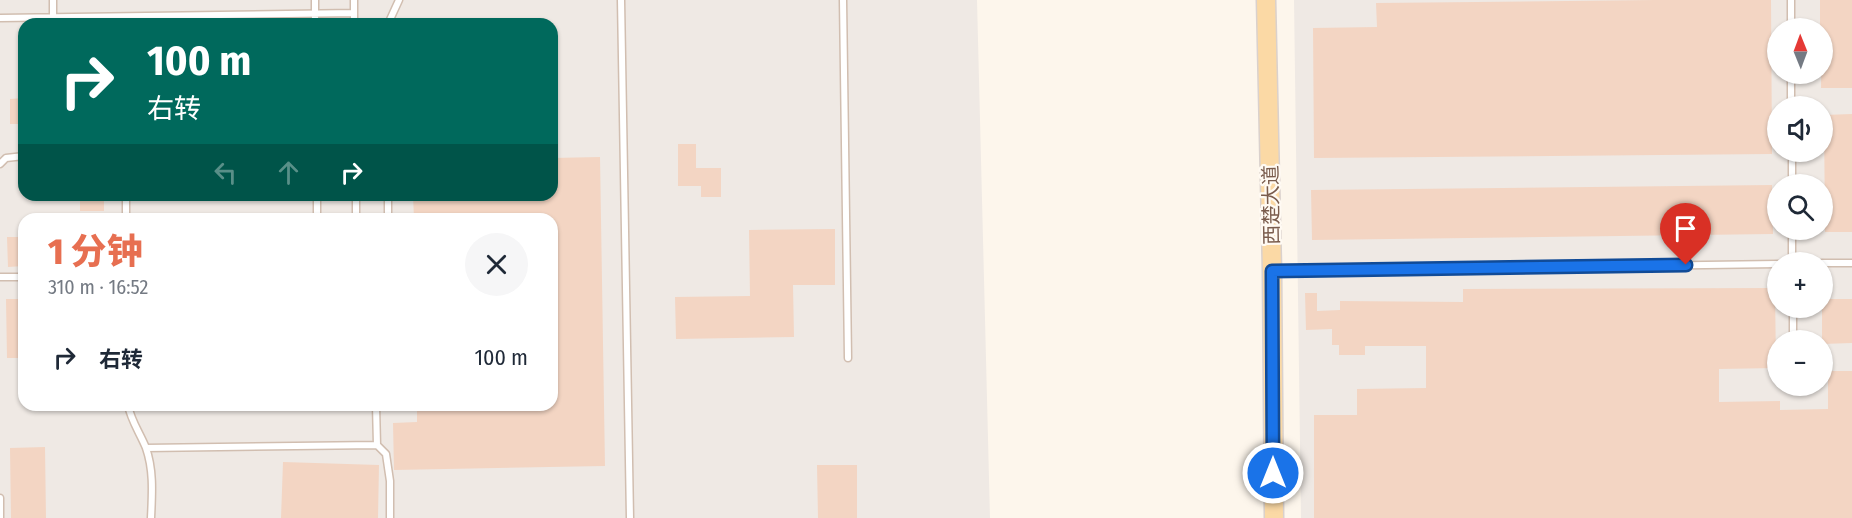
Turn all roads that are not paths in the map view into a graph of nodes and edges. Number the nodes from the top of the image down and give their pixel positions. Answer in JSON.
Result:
{"nodes":[{"id":1,"x":53,"y":0,"type":"edge"},
{"id":2,"x":315,"y":0,"type":"edge"},
{"id":3,"x":354,"y":0,"type":"edge"},
{"id":4,"x":399,"y":0,"type":"edge"},
{"id":5,"x":621,"y":0,"type":"edge"},
{"id":6,"x":843,"y":0,"type":"edge"},
{"id":7,"x":1266,"y":0,"type":"edge"},
{"id":8,"x":1791,"y":0,"type":"edge"},
{"id":9,"x":315,"y":14,"type":"junction"},
{"id":10,"x":354,"y":14,"type":"junction"},
{"id":11,"x":53,"y":17,"type":"junction"},
{"id":12,"x":0,"y":18,"type":"edge"},
{"id":13,"x":78,"y":18,"type":"edge"},
{"id":14,"x":190,"y":18,"type":"edge"},
{"id":15,"x":315,"y":18,"type":"edge"},
{"id":16,"x":354,"y":18,"type":"edge"},
{"id":17,"x":391,"y":18,"type":"edge"},
{"id":18,"x":1791,"y":18,"type":"edge"},
{"id":19,"x":18,"y":157,"type":"edge"},
{"id":20,"x":0,"y":164,"type":"edge"},
{"id":21,"x":1852,"y":262,"type":"edge"},
{"id":22,"x":1833,"y":263,"type":"edge"},
{"id":23,"x":1767,"y":264,"type":"edge"},
{"id":24,"x":1272,"y":271,"type":"junction"},
{"id":25,"x":0,"y":277,"type":"edge"},
{"id":26,"x":18,"y":277,"type":"edge"},
{"id":27,"x":848,"y":358,"type":"dead end"},
{"id":28,"x":129,"y":411,"type":"edge"},
{"id":29,"x":376,"y":411,"type":"edge"},
{"id":30,"x":377,"y":445,"type":"junction"},
{"id":31,"x":146,"y":448,"type":"junction"},
{"id":32,"x":0,"y":498,"type":"edge"},
{"id":33,"x":0,"y":518,"type":"edge"},
{"id":34,"x":151,"y":518,"type":"edge"},
{"id":35,"x":390,"y":518,"type":"edge"},
{"id":36,"x":630,"y":518,"type":"edge"},
{"id":37,"x":1274,"y":518,"type":"edge"}],
"edges":[{"from":1,"to":11,"type":"lane"},
{"from":2,"to":9,"type":"lane"},
{"from":3,"to":10,"type":"lane"},
{"from":4,"to":17,"type":"lane"},
{"from":5,"to":36,"type":"lane"},
{"from":6,"to":27,"type":"lane"},
{"from":7,"to":24,"type":"main road","name":"西楚大道"},
{"from":8,"to":18,"type":"lane"},
{"from":9,"to":10,"type":"lane"},
{"from":9,"to":14,"type":"lane"},
{"from":9,"to":15,"type":"lane"},
{"from":10,"to":16,"type":"lane"},
{"from":11,"to":12,"type":"lane"},
{"from":11,"to":13,"type":"lane"},
{"from":19,"to":20,"type":"lane"},
{"from":21,"to":22,"type":"lane"},
{"from":23,"to":24,"type":"lane"},
{"from":24,"to":37,"type":"main road","name":"西楚大道"},
{"from":25,"to":26,"type":"lane"},
{"from":28,"to":31,"type":"lane"},
{"from":29,"to":30,"type":"lane"},
{"from":30,"to":31,"type":"lane"},
{"from":30,"to":35,"type":"lane"},
{"from":31,"to":34,"type":"lane"},
{"from":32,"to":33,"type":"lane"}]}
